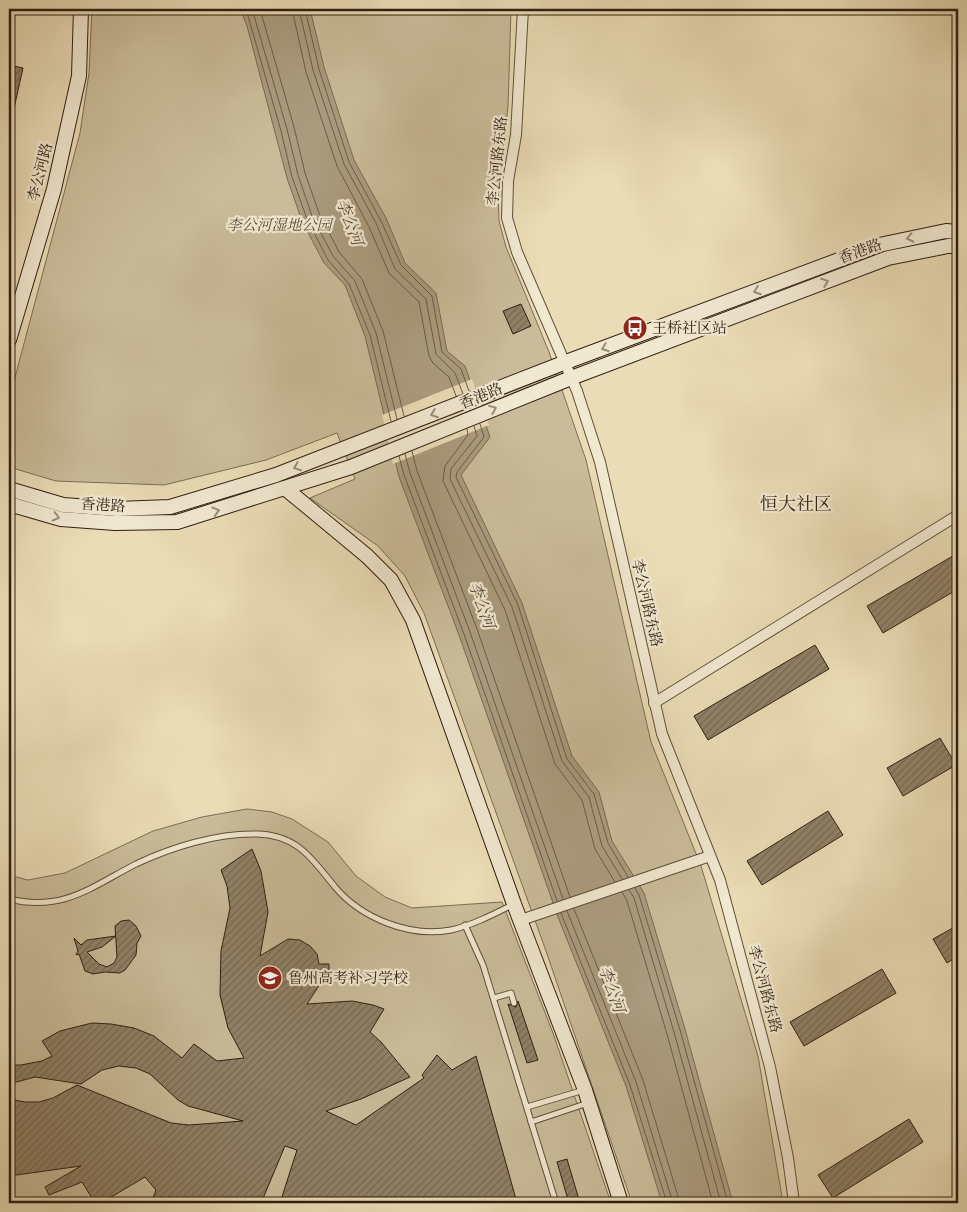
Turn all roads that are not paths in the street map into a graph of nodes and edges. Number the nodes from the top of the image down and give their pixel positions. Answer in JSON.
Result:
{"nodes":[{"id":1,"x":81,"y":9,"type":"edge"},
{"id":2,"x":523,"y":9,"type":"edge"},
{"id":3,"x":958,"y":232,"type":"edge"},
{"id":4,"x":958,"y":246,"type":"edge"},
{"id":5,"x":9,"y":340,"type":"edge"},
{"id":6,"x":566,"y":362,"type":"junction"},
{"id":7,"x":571,"y":378,"type":"junction"},
{"id":8,"x":9,"y":488,"type":"edge"},
{"id":9,"x":286,"y":490,"type":"junction"},
{"id":10,"x":9,"y":504,"type":"edge"},
{"id":11,"x":958,"y":515,"type":"edge"},
{"id":12,"x":654,"y":703,"type":"junction"},
{"id":13,"x":710,"y":856,"type":"junction"},
{"id":14,"x":9,"y":899,"type":"edge"},
{"id":15,"x":514,"y":904,"type":"junction"},
{"id":16,"x":521,"y":920,"type":"junction"},
{"id":17,"x":465,"y":926,"type":"junction"},
{"id":18,"x":494,"y":998,"type":"junction"},
{"id":19,"x":514,"y":1003,"type":"dead end"},
{"id":20,"x":587,"y":1096,"type":"junction"},
{"id":21,"x":527,"y":1107,"type":"junction"},
{"id":22,"x":531,"y":1122,"type":"junction"},
{"id":23,"x":556,"y":1203,"type":"edge"},
{"id":24,"x":622,"y":1203,"type":"edge"},
{"id":25,"x":794,"y":1203,"type":"edge"}],
"edges":[{"from":1,"to":5,"type":"main road","name":"李公河路"},
{"from":2,"to":6,"type":"street","name":"李公河路东路"},
{"from":3,"to":6,"type":"main road","name":"香港路","one_way":true},
{"from":7,"to":4,"type":"main road","name":"香港路","one_way":true},
{"from":6,"to":7,"type":"street","name":"李公河路东路"},
{"from":6,"to":8,"type":"main road","name":"香港路","one_way":true},
{"from":9,"to":7,"type":"main road","name":"香港路","one_way":true},
{"from":7,"to":12,"type":"street","name":"李公河路东路"},
{"from":10,"to":9,"type":"main road","name":"香港路","one_way":true},
{"from":9,"to":15,"type":"main road"},
{"from":11,"to":12,"type":"street"},
{"from":12,"to":13,"type":"street","name":"李公河路东路"},
{"from":13,"to":16,"type":"street"},
{"from":13,"to":25,"type":"street","name":"李公河路东路"},
{"from":14,"to":17,"type":"lane"},
{"from":15,"to":16,"type":"main road"},
{"from":15,"to":17,"type":"lane"},
{"from":16,"to":20,"type":"main road"},
{"from":17,"to":18,"type":"lane"},
{"from":18,"to":19,"type":"lane"},
{"from":18,"to":21,"type":"lane"},
{"from":20,"to":21,"type":"lane"},
{"from":20,"to":22,"type":"lane"},
{"from":20,"to":24,"type":"main road"},
{"from":21,"to":22,"type":"lane"},
{"from":22,"to":23,"type":"lane"}]}
